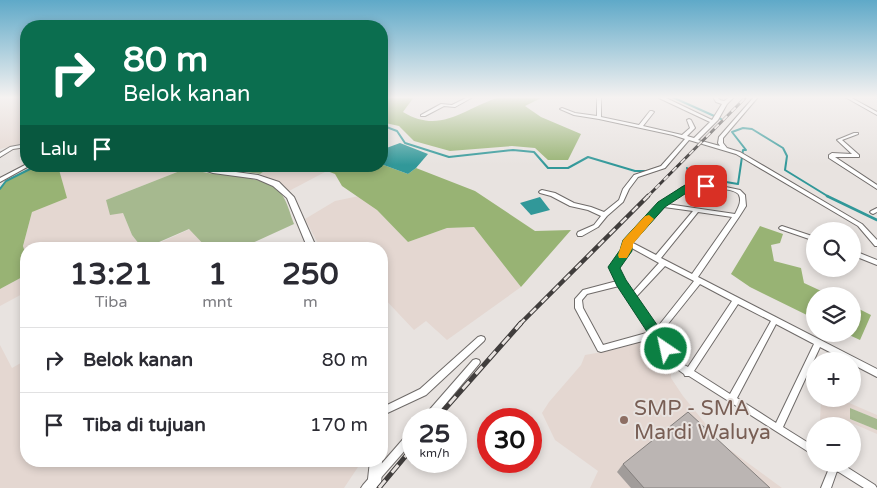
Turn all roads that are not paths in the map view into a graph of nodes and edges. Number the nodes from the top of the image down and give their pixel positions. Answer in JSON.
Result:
{"nodes":[{"id":1,"x":610,"y":120,"type":"edge"},
{"id":2,"x":645,"y":120,"type":"edge"},
{"id":3,"x":689,"y":120,"type":"dead end"},
{"id":4,"x":714,"y":120,"type":"edge"},
{"id":5,"x":737,"y":120,"type":"edge"},
{"id":6,"x":641,"y":125,"type":"junction"},
{"id":7,"x":856,"y":134,"type":"dead end"},
{"id":8,"x":686,"y":137,"type":"junction"},
{"id":9,"x":696,"y":140,"type":"junction"},
{"id":10,"x":20,"y":147,"type":"edge"},
{"id":11,"x":725,"y":148,"type":"junction"},
{"id":12,"x":0,"y":155,"type":"edge"},
{"id":13,"x":832,"y":155,"type":"joint"},
{"id":14,"x":20,"y":170,"type":"edge"},
{"id":15,"x":652,"y":171,"type":"joint"},
{"id":16,"x":220,"y":172,"type":"edge"},
{"id":17,"x":0,"y":180,"type":"edge"},
{"id":18,"x":877,"y":187,"type":"edge"},
{"id":19,"x":542,"y":192,"type":"dead end"},
{"id":20,"x":675,"y":195,"type":"junction"},
{"id":21,"x":662,"y":205,"type":"junction"},
{"id":22,"x":678,"y":207,"type":"junction"},
{"id":23,"x":697,"y":210,"type":"junction"},
{"id":24,"x":605,"y":214,"type":"junction"},
{"id":25,"x":737,"y":216,"type":"junction"},
{"id":26,"x":782,"y":228,"type":"dead end"},
{"id":27,"x":580,"y":234,"type":"dead end"},
{"id":28,"x":806,"y":236,"type":"edge"},
{"id":29,"x":310,"y":242,"type":"edge"},
{"id":30,"x":627,"y":243,"type":"junction"},
{"id":31,"x":877,"y":244,"type":"edge"},
{"id":32,"x":861,"y":256,"type":"edge"},
{"id":33,"x":657,"y":258,"type":"junction"},
{"id":34,"x":664,"y":262,"type":"junction"},
{"id":35,"x":877,"y":263,"type":"edge"},
{"id":36,"x":697,"y":279,"type":"junction"},
{"id":37,"x":621,"y":283,"type":"junction"},
{"id":38,"x":632,"y":297,"type":"junction"},
{"id":39,"x":737,"y":300,"type":"junction"},
{"id":40,"x":775,"y":320,"type":"junction"},
{"id":41,"x":656,"y":334,"type":"junction"},
{"id":42,"x":806,"y":336,"type":"edge"},
{"id":43,"x":481,"y":339,"type":"dead end"},
{"id":44,"x":819,"y":342,"type":"joint"},
{"id":45,"x":476,"y":362,"type":"dead end"},
{"id":46,"x":688,"y":373,"type":"junction"},
{"id":47,"x":877,"y":373,"type":"edge"},
{"id":48,"x":732,"y":399,"type":"junction"},
{"id":49,"x":436,"y":408,"type":"edge"},
{"id":50,"x":388,"y":409,"type":"edge"},
{"id":51,"x":778,"y":428,"type":"junction"},
{"id":52,"x":806,"y":446,"type":"edge"},
{"id":53,"x":402,"y":448,"type":"edge"},
{"id":54,"x":388,"y":465,"type":"edge"},
{"id":55,"x":375,"y":467,"type":"edge"},
{"id":56,"x":387,"y":467,"type":"edge"},
{"id":57,"x":831,"y":472,"type":"edge"},
{"id":58,"x":847,"y":472,"type":"edge"},
{"id":59,"x":372,"y":485,"type":"edge"},
{"id":60,"x":826,"y":488,"type":"edge"},
{"id":61,"x":872,"y":488,"type":"edge"}],
"edges":[{"from":1,"to":6,"type":"street"},
{"from":2,"to":6,"type":"street"},
{"from":3,"to":8,"type":"street"},
{"from":4,"to":9,"type":"street"},
{"from":5,"to":11,"type":"street"},
{"from":6,"to":8,"type":"street"},
{"from":7,"to":13,"type":"street"},
{"from":8,"to":9,"type":"street"},
{"from":8,"to":15,"type":"street"},
{"from":9,"to":11,"type":"street"},
{"from":10,"to":12,"type":"street"},
{"from":11,"to":31,"type":"street"},
{"from":13,"to":18,"type":"street"},
{"from":14,"to":17,"type":"street"},
{"from":15,"to":24,"type":"street"},
{"from":16,"to":29,"type":"main road"},
{"from":19,"to":24,"type":"street"},
{"from":20,"to":21,"type":"street"},
{"from":20,"to":22,"type":"street"},
{"from":20,"to":25,"type":"street"},
{"from":21,"to":22,"type":"street"},
{"from":21,"to":30,"type":"street"},
{"from":22,"to":23,"type":"street"},
{"from":23,"to":25,"type":"street"},
{"from":23,"to":33,"type":"street"},
{"from":24,"to":27,"type":"street"},
{"from":25,"to":36,"type":"street"},
{"from":26,"to":28,"type":"street"},
{"from":30,"to":33,"type":"street"},
{"from":30,"to":37,"type":"street"},
{"from":32,"to":35,"type":"street"},
{"from":33,"to":34,"type":"street"},
{"from":34,"to":36,"type":"street"},
{"from":34,"to":38,"type":"street"},
{"from":36,"to":39,"type":"street"},
{"from":36,"to":41,"type":"street"},
{"from":37,"to":38,"type":"street"},
{"from":37,"to":41,"type":"street"},
{"from":38,"to":41,"type":"street"},
{"from":39,"to":40,"type":"street"},
{"from":39,"to":46,"type":"street"},
{"from":40,"to":42,"type":"street"},
{"from":40,"to":48,"type":"street"},
{"from":41,"to":46,"type":"street"},
{"from":43,"to":50,"type":"street"},
{"from":44,"to":47,"type":"street"},
{"from":44,"to":51,"type":"street"},
{"from":45,"to":49,"type":"street"},
{"from":46,"to":48,"type":"street"},
{"from":48,"to":51,"type":"street"},
{"from":51,"to":52,"type":"street"},
{"from":53,"to":54,"type":"street"},
{"from":55,"to":59,"type":"main road"},
{"from":56,"to":59,"type":"street"},
{"from":57,"to":60,"type":"street"},
{"from":58,"to":61,"type":"street"}]}
